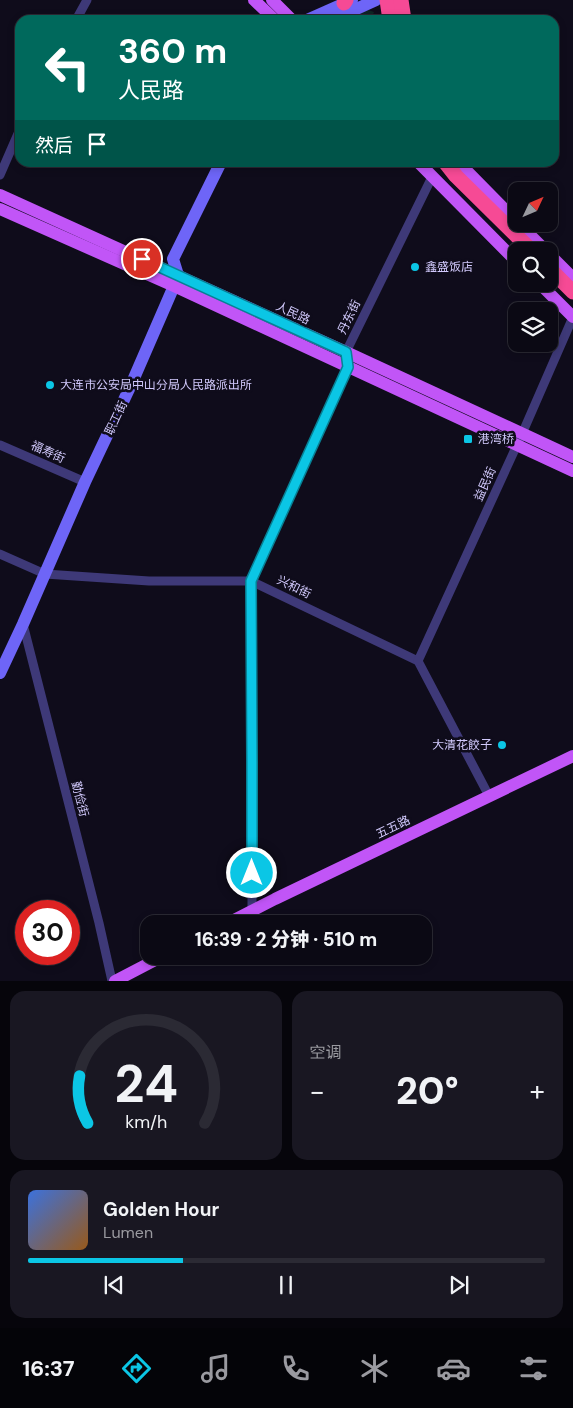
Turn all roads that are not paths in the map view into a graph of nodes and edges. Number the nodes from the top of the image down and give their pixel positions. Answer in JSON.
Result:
{"nodes":[{"id":1,"x":87,"y":0,"type":"edge"},
{"id":2,"x":254,"y":0,"type":"edge"},
{"id":3,"x":272,"y":0,"type":"edge"},
{"id":4,"x":376,"y":0,"type":"edge"},
{"id":5,"x":387,"y":0,"type":"edge"},
{"id":6,"x":394,"y":0,"type":"edge"},
{"id":7,"x":400,"y":0,"type":"edge"},
{"id":8,"x":347,"y":1,"type":"edge"},
{"id":9,"x":79,"y":15,"type":"edge"},
{"id":10,"x":269,"y":15,"type":"edge"},
{"id":11,"x":287,"y":15,"type":"edge"},
{"id":12,"x":318,"y":15,"type":"edge"},
{"id":13,"x":343,"y":15,"type":"edge"},
{"id":14,"x":385,"y":15,"type":"edge"},
{"id":15,"x":389,"y":15,"type":"edge"},
{"id":16,"x":403,"y":15,"type":"edge"},
{"id":17,"x":15,"y":140,"type":"edge"},
{"id":18,"x":219,"y":167,"type":"edge"},
{"id":19,"x":450,"y":167,"type":"edge"},
{"id":20,"x":463,"y":167,"type":"edge"},
{"id":21,"x":433,"y":170,"type":"edge"},
{"id":22,"x":0,"y":175,"type":"edge"},
{"id":23,"x":0,"y":195,"type":"edge"},
{"id":24,"x":0,"y":209,"type":"edge"},
{"id":25,"x":508,"y":213,"type":"edge"},
{"id":26,"x":527,"y":232,"type":"edge"},
{"id":27,"x":511,"y":242,"type":"edge"},
{"id":28,"x":523,"y":242,"type":"edge"},
{"id":29,"x":538,"y":242,"type":"edge"},
{"id":30,"x":508,"y":252,"type":"edge"},
{"id":31,"x":176,"y":280,"type":"junction"},
{"id":32,"x":558,"y":282,"type":"edge"},
{"id":33,"x":558,"y":284,"type":"edge"},
{"id":34,"x":558,"y":287,"type":"edge"},
{"id":35,"x":573,"y":292,"type":"edge"},
{"id":36,"x":573,"y":304,"type":"edge"},
{"id":37,"x":573,"y":317,"type":"edge"},
{"id":38,"x":346,"y":352,"type":"junction"},
{"id":39,"x":348,"y":367,"type":"junction"},
{"id":40,"x":519,"y":439,"type":"junction"},
{"id":41,"x":0,"y":445,"type":"edge"},
{"id":42,"x":573,"y":457,"type":"edge"},
{"id":43,"x":573,"y":471,"type":"edge"},
{"id":44,"x":85,"y":482,"type":"junction"},
{"id":45,"x":0,"y":554,"type":"edge"},
{"id":46,"x":45,"y":574,"type":"junction"},
{"id":47,"x":251,"y":581,"type":"junction"},
{"id":48,"x":23,"y":624,"type":"junction"},
{"id":49,"x":418,"y":661,"type":"junction"},
{"id":50,"x":0,"y":673,"type":"edge"},
{"id":51,"x":573,"y":756,"type":"edge"},
{"id":52,"x":489,"y":796,"type":"junction"},
{"id":53,"x":252,"y":910,"type":"junction"},
{"id":54,"x":243,"y":915,"type":"edge"},
{"id":55,"x":145,"y":965,"type":"edge"},
{"id":56,"x":114,"y":980,"type":"edge"}],
"edges":[{"from":1,"to":9,"type":"street"},
{"from":2,"to":10,"type":"main road"},
{"from":3,"to":11,"type":"main road"},
{"from":4,"to":13,"type":"street"},
{"from":5,"to":15,"type":"highway"},
{"from":6,"to":14,"type":"main road"},
{"from":7,"to":16,"type":"highway"},
{"from":8,"to":12,"type":"street"},
{"from":17,"to":22,"type":"street"},
{"from":18,"to":31,"type":"street","name":"职工街"},
{"from":19,"to":28,"type":"highway"},
{"from":20,"to":25,"type":"main road"},
{"from":21,"to":27,"type":"highway"},
{"from":21,"to":30,"type":"main road"},
{"from":21,"to":38,"type":"street","name":"丹东街"},
{"from":23,"to":31,"type":"main road","name":"人民路"},
{"from":24,"to":31,"type":"main road","name":"人民路"},
{"from":26,"to":29,"type":"main road"},
{"from":31,"to":38,"type":"main road","name":"人民路"},
{"from":31,"to":39,"type":"main road","name":"人民路"},
{"from":31,"to":44,"type":"street","name":"职工街"},
{"from":32,"to":35,"type":"highway"},
{"from":33,"to":36,"type":"highway"},
{"from":34,"to":37,"type":"main road"},
{"from":37,"to":40,"type":"street","name":"益民街"},
{"from":38,"to":39,"type":"street","name":"丹东街"},
{"from":38,"to":40,"type":"main road","name":"人民路"},
{"from":39,"to":40,"type":"main road","name":"人民路"},
{"from":39,"to":47,"type":"street"},
{"from":40,"to":42,"type":"main road","name":"人民路"},
{"from":40,"to":43,"type":"main road","name":"人民路"},
{"from":40,"to":49,"type":"street","name":"益民街"},
{"from":41,"to":44,"type":"street","name":"福寿街"},
{"from":44,"to":46,"type":"street","name":"职工街"},
{"from":45,"to":46,"type":"street","name":"兴和街"},
{"from":46,"to":47,"type":"street","name":"兴和街"},
{"from":46,"to":48,"type":"street","name":"职工街"},
{"from":47,"to":49,"type":"street","name":"兴和街"},
{"from":47,"to":53,"type":"street"},
{"from":48,"to":50,"type":"street","name":"职工街"},
{"from":48,"to":56,"type":"street","name":"勤俭街"},
{"from":49,"to":52,"type":"street"},
{"from":51,"to":52,"type":"main road","name":"五五路"},
{"from":52,"to":53,"type":"main road","name":"五五路"},
{"from":53,"to":54,"type":"main road","name":"五五路"},
{"from":55,"to":56,"type":"main road"}]}
